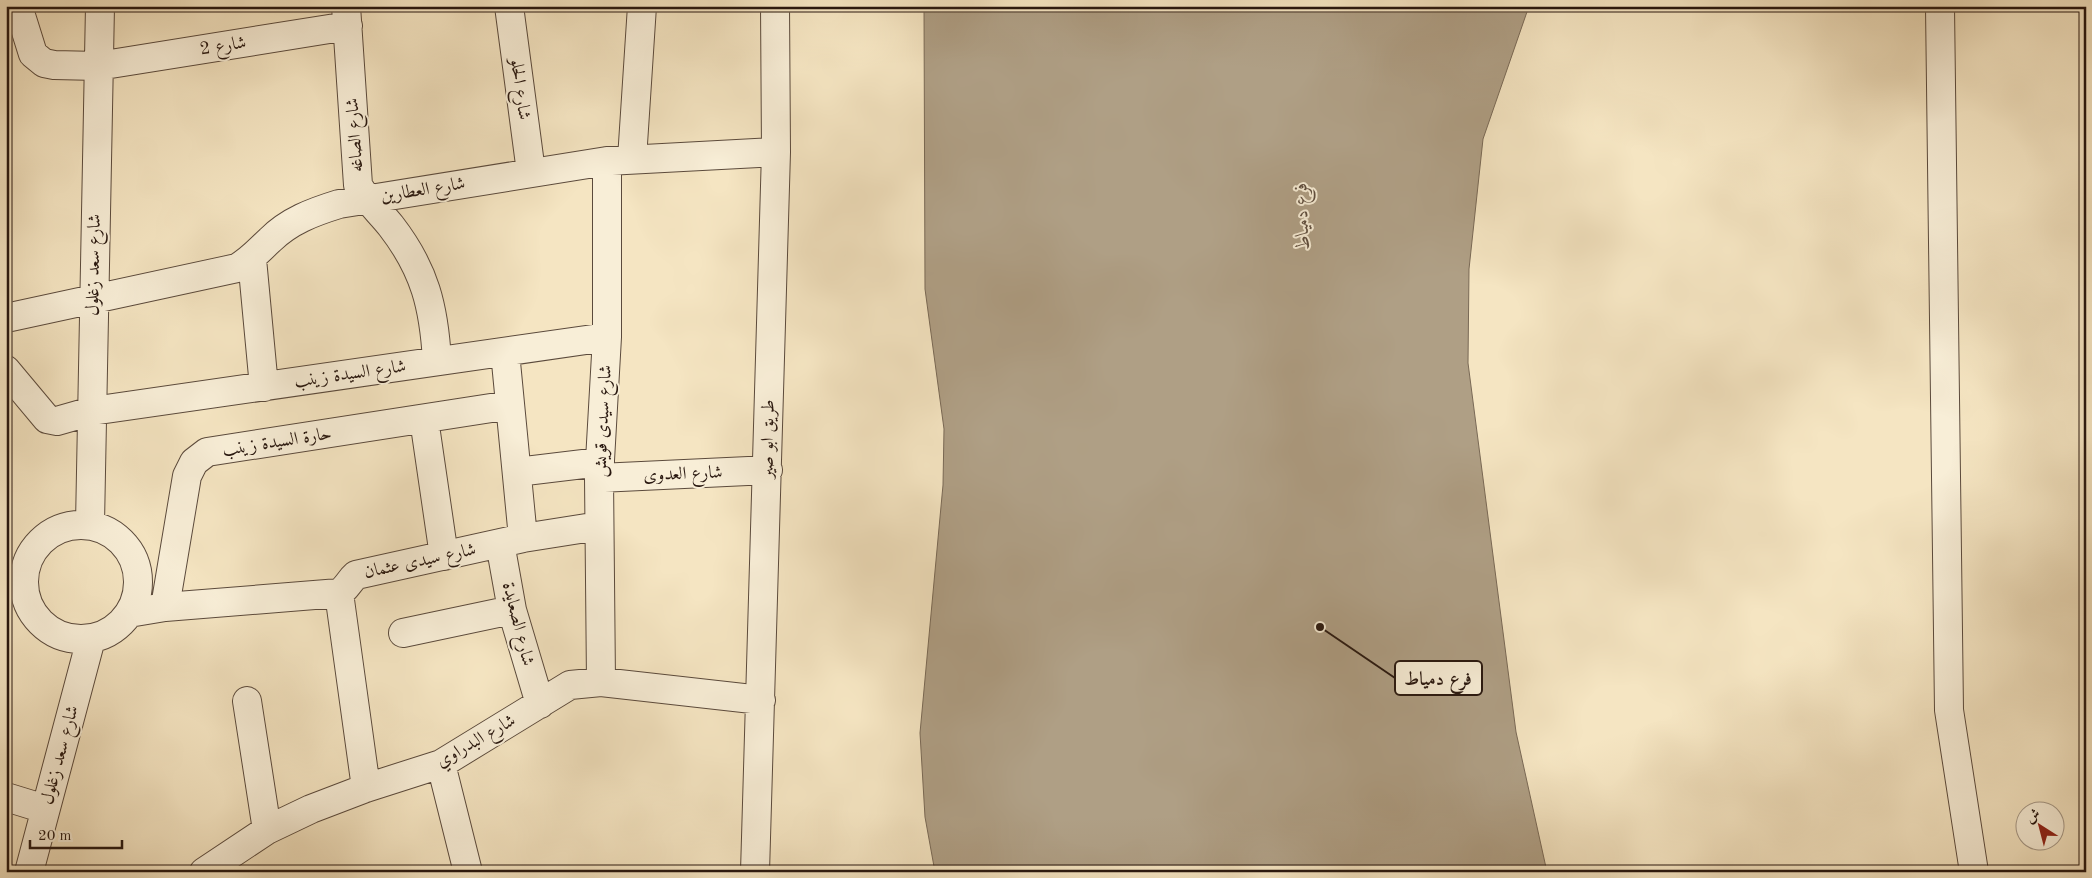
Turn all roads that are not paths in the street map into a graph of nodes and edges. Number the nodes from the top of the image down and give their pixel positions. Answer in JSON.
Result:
{"nodes":[{"id":1,"x":18,"y":6,"type":"edge"},
{"id":2,"x":100,"y":6,"type":"edge"},
{"id":3,"x":509,"y":6,"type":"edge"},
{"id":4,"x":642,"y":6,"type":"edge"},
{"id":5,"x":775,"y":6,"type":"edge"},
{"id":6,"x":1940,"y":7,"type":"edge"},
{"id":7,"x":347,"y":16,"type":"edge"},
{"id":8,"x":98,"y":66,"type":"junction"},
{"id":9,"x":776,"y":152,"type":"junction"},
{"id":10,"x":620,"y":160,"type":"junction"},
{"id":11,"x":531,"y":172,"type":"junction"},
{"id":12,"x":366,"y":199,"type":"junction"},
{"id":13,"x":252,"y":259,"type":"junction"},
{"id":14,"x":94,"y":300,"type":"junction"},
{"id":15,"x":6,"y":318,"type":"edge"},
{"id":16,"x":607,"y":337,"type":"junction"},
{"id":17,"x":505,"y":352,"type":"junction"},
{"id":18,"x":437,"y":361,"type":"junction"},
{"id":19,"x":6,"y":370,"type":"edge"},
{"id":20,"x":264,"y":387,"type":"junction"},
{"id":21,"x":510,"y":405,"type":"junction"},
{"id":22,"x":92,"y":411,"type":"junction"},
{"id":23,"x":424,"y":419,"type":"junction"},
{"id":24,"x":599,"y":470,"type":"junction"},
{"id":25,"x":768,"y":470,"type":"junction"},
{"id":26,"x":517,"y":472,"type":"junction"},
{"id":27,"x":90,"y":524,"type":"junction"},
{"id":28,"x":599,"y":526,"type":"junction"},
{"id":29,"x":511,"y":541,"type":"junction"},
{"id":30,"x":444,"y":556,"type":"junction"},
{"id":31,"x":15,"y":587,"type":"edge"},
{"id":32,"x":339,"y":593,"type":"junction"},
{"id":33,"x":165,"y":608,"type":"junction"},
{"id":34,"x":512,"y":610,"type":"junction"},
{"id":35,"x":129,"y":613,"type":"junction"},
{"id":36,"x":403,"y":633,"type":"dead end"},
{"id":37,"x":91,"y":638,"type":"junction"},
{"id":38,"x":602,"y":682,"type":"junction"},
{"id":39,"x":761,"y":700,"type":"junction"},
{"id":40,"x":247,"y":701,"type":"dead end"},
{"id":41,"x":540,"y":704,"type":"junction"},
{"id":42,"x":441,"y":764,"type":"junction"},
{"id":43,"x":366,"y":788,"type":"junction"},
{"id":44,"x":6,"y":797,"type":"edge"},
{"id":45,"x":45,"y":809,"type":"junction"},
{"id":46,"x":267,"y":830,"type":"junction"},
{"id":47,"x":29,"y":872,"type":"edge"},
{"id":48,"x":204,"y":872,"type":"edge"},
{"id":49,"x":468,"y":872,"type":"edge"},
{"id":50,"x":755,"y":872,"type":"edge"},
{"id":51,"x":1974,"y":872,"type":"edge"}],
"edges":[{"from":1,"to":8,"type":"street","name":"شارع 2"},
{"from":2,"to":8,"type":"street","name":"شارع سعد زغلول"},
{"from":3,"to":11,"type":"street","name":"شارع الحلو"},
{"from":4,"to":10,"type":"street","name":"شارع سيدى قويش"},
{"from":5,"to":9,"type":"street","name":"طريق ابو صير"},
{"from":6,"to":51,"type":"street"},
{"from":7,"to":8,"type":"street","name":"شارع 2"},
{"from":7,"to":12,"type":"street","name":"شارع الصاغه"},
{"from":8,"to":14,"type":"street","name":"شارع سعد زغلول"},
{"from":9,"to":10,"type":"street","name":"شارع العطارين"},
{"from":9,"to":25,"type":"street","name":"طريق ابو صير"},
{"from":10,"to":11,"type":"street","name":"شارع العطارين"},
{"from":10,"to":16,"type":"street","name":"شارع سيدى قويش"},
{"from":11,"to":12,"type":"street","name":"شارع العطارين"},
{"from":12,"to":13,"type":"street","name":"شارع العطارين"},
{"from":12,"to":18,"type":"street","name":"شارع الصاغه"},
{"from":13,"to":14,"type":"street","name":"شارع العطارين"},
{"from":13,"to":20,"type":"street"},
{"from":14,"to":15,"type":"street","name":"شارع العطارين"},
{"from":14,"to":22,"type":"street","name":"شارع سعد زغلول"},
{"from":16,"to":17,"type":"street","name":"شارع السيدة زينب"},
{"from":16,"to":24,"type":"street","name":"شارع سيدى قويش"},
{"from":17,"to":18,"type":"street","name":"شارع السيدة زينب"},
{"from":17,"to":21,"type":"street","name":"شارع الصعايدة"},
{"from":18,"to":20,"type":"street","name":"شارع السيدة زينب"},
{"from":19,"to":22,"type":"street","name":"شارع السيدة زينب"},
{"from":20,"to":22,"type":"street","name":"شارع السيدة زينب"},
{"from":21,"to":23,"type":"street","name":"حارة السيدة زينب"},
{"from":21,"to":26,"type":"street","name":"شارع الصعايدة"},
{"from":22,"to":27,"type":"street","name":"شارع سعد زغلول"},
{"from":23,"to":30,"type":"street"},
{"from":23,"to":33,"type":"street","name":"حارة السيدة زينب"},
{"from":24,"to":25,"type":"street","name":"شارع العدوى"},
{"from":24,"to":26,"type":"street","name":"شارع العدوى"},
{"from":24,"to":28,"type":"street","name":"شارع سيدى قويش"},
{"from":25,"to":39,"type":"street","name":"طريق ابو صير"},
{"from":26,"to":29,"type":"street","name":"شارع الصعايدة"},
{"from":27,"to":31,"type":"street"},
{"from":27,"to":35,"type":"street"},
{"from":28,"to":29,"type":"street","name":"شارع سيدى عثمان"},
{"from":28,"to":38,"type":"street","name":"شارع سيدى قويش"},
{"from":29,"to":30,"type":"street","name":"شارع سيدى عثمان"},
{"from":29,"to":34,"type":"street","name":"شارع الصعايدة"},
{"from":30,"to":32,"type":"street","name":"شارع سيدى عثمان"},
{"from":31,"to":37,"type":"street"},
{"from":32,"to":33,"type":"street"},
{"from":32,"to":43,"type":"street"},
{"from":33,"to":35,"type":"street"},
{"from":34,"to":36,"type":"street"},
{"from":34,"to":41,"type":"street","name":"شارع الصعايدة"},
{"from":35,"to":37,"type":"street"},
{"from":37,"to":45,"type":"street","name":"شارع سعد زغلول"},
{"from":38,"to":39,"type":"street","name":"شارع البدراوي"},
{"from":38,"to":41,"type":"street","name":"شارع البدراوي"},
{"from":39,"to":50,"type":"street","name":"طريق ابو صير"},
{"from":40,"to":46,"type":"street"},
{"from":41,"to":42,"type":"street","name":"شارع البدراوي"},
{"from":42,"to":43,"type":"street","name":"شارع البدراوي"},
{"from":42,"to":49,"type":"street"},
{"from":43,"to":46,"type":"street","name":"شارع البدراوي"},
{"from":44,"to":45,"type":"street"},
{"from":45,"to":47,"type":"street","name":"شارع سعد زغلول"},
{"from":46,"to":48,"type":"street","name":"شارع البدراوي"}]}
